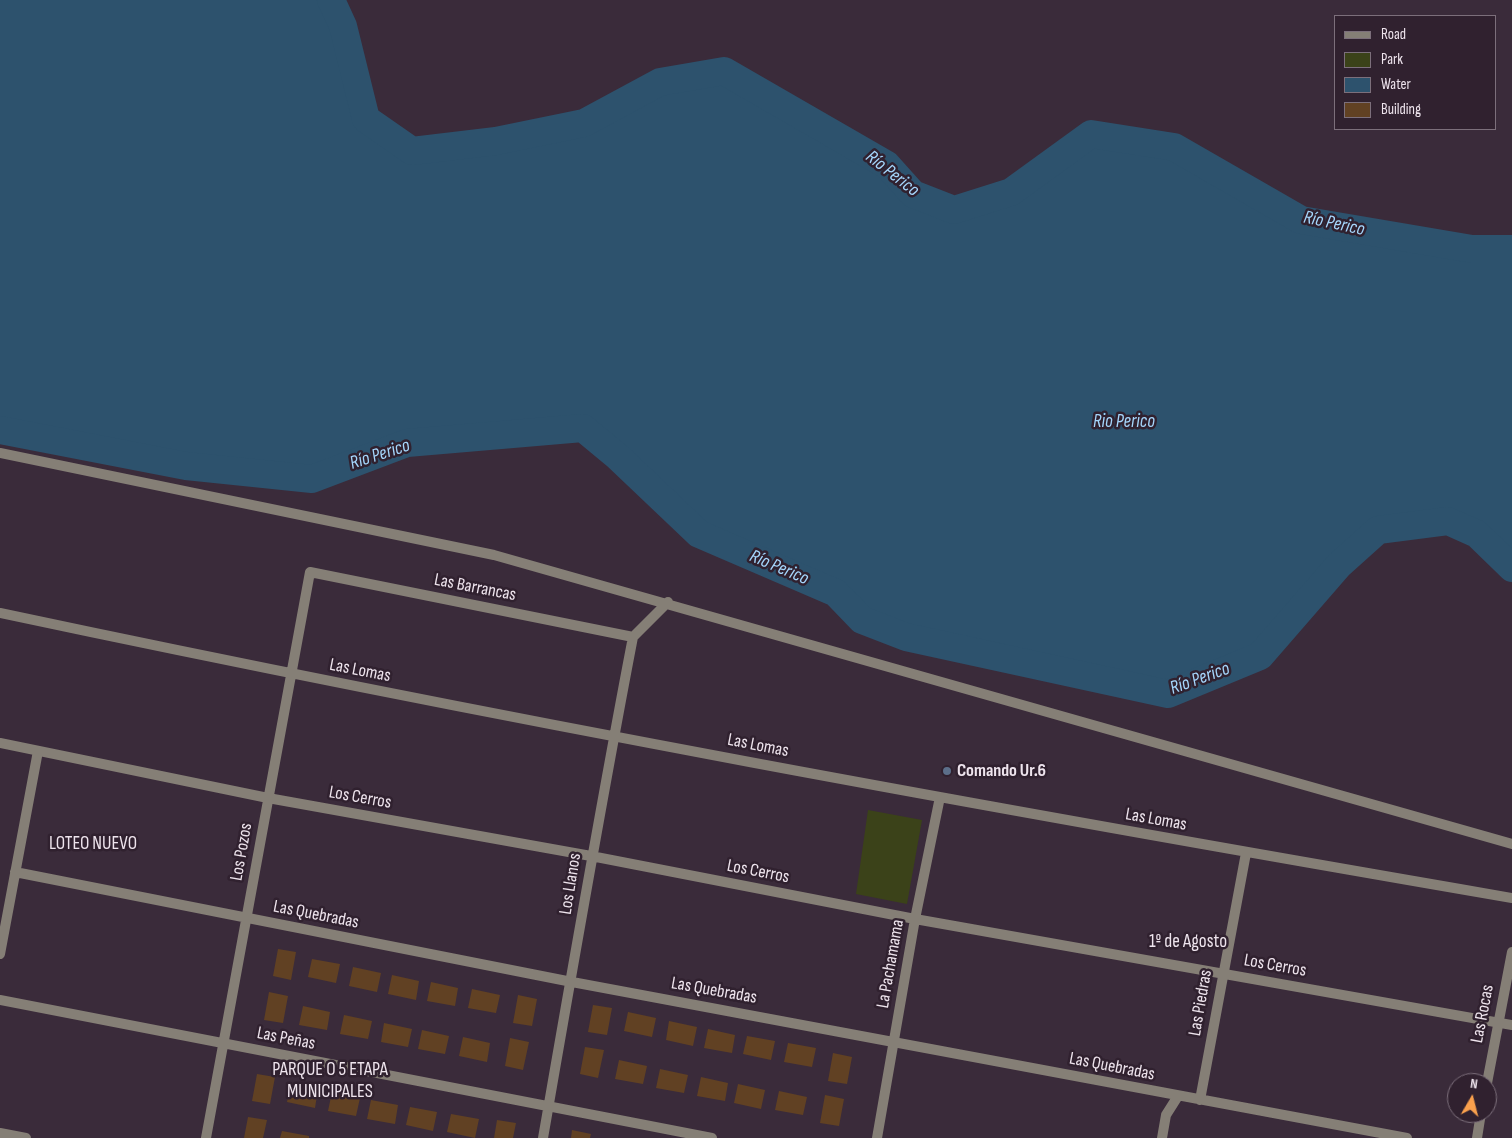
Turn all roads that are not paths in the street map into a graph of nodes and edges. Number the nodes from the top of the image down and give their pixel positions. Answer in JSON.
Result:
{"nodes":[{"id":1,"x":0,"y":453,"type":"edge"},
{"id":2,"x":310,"y":572,"type":"joint"},
{"id":3,"x":668,"y":602,"type":"junction"},
{"id":4,"x":0,"y":613,"type":"edge"},
{"id":5,"x":633,"y":636,"type":"junction"},
{"id":6,"x":290,"y":675,"type":"junction"},
{"id":7,"x":614,"y":735,"type":"junction"},
{"id":8,"x":0,"y":743,"type":"edge"},
{"id":9,"x":38,"y":751,"type":"junction"},
{"id":10,"x":940,"y":797,"type":"junction"},
{"id":11,"x":268,"y":798,"type":"junction"},
{"id":12,"x":1512,"y":844,"type":"edge"},
{"id":13,"x":1246,"y":852,"type":"junction"},
{"id":14,"x":591,"y":856,"type":"junction"},
{"id":15,"x":15,"y":872,"type":"junction"},
{"id":16,"x":1512,"y":898,"type":"edge"},
{"id":17,"x":247,"y":918,"type":"junction"},
{"id":18,"x":915,"y":919,"type":"junction"},
{"id":19,"x":1512,"y":952,"type":"edge"},
{"id":20,"x":0,"y":954,"type":"edge"},
{"id":21,"x":1223,"y":974,"type":"junction"},
{"id":22,"x":572,"y":982,"type":"junction"},
{"id":23,"x":0,"y":1000,"type":"edge"},
{"id":24,"x":1498,"y":1022,"type":"junction"},
{"id":25,"x":1512,"y":1025,"type":"edge"},
{"id":26,"x":894,"y":1041,"type":"junction"},
{"id":27,"x":224,"y":1043,"type":"junction"},
{"id":28,"x":1489,"y":1073,"type":"edge"},
{"id":29,"x":1178,"y":1096,"type":"junction"},
{"id":30,"x":1200,"y":1100,"type":"junction"},
{"id":31,"x":548,"y":1108,"type":"junction"},
{"id":32,"x":1479,"y":1123,"type":"edge"},
{"id":33,"x":0,"y":1133,"type":"edge"},
{"id":34,"x":26,"y":1138,"type":"edge"},
{"id":35,"x":206,"y":1138,"type":"edge"},
{"id":36,"x":543,"y":1138,"type":"edge"},
{"id":37,"x":712,"y":1138,"type":"edge"},
{"id":38,"x":877,"y":1138,"type":"edge"},
{"id":39,"x":1162,"y":1138,"type":"edge"},
{"id":40,"x":1407,"y":1138,"type":"edge"},
{"id":41,"x":1477,"y":1138,"type":"edge"}],
"edges":[{"from":1,"to":3,"type":"street"},
{"from":2,"to":5,"type":"street","name":"Las Barrancas"},
{"from":2,"to":6,"type":"street","name":"Los Pozos"},
{"from":3,"to":5,"type":"street"},
{"from":3,"to":12,"type":"street"},
{"from":4,"to":6,"type":"street","name":"Las Lomas"},
{"from":5,"to":7,"type":"street","name":"Los Llanos"},
{"from":6,"to":7,"type":"street","name":"Las Lomas"},
{"from":6,"to":11,"type":"street","name":"Los Pozos"},
{"from":7,"to":10,"type":"street","name":"Las Lomas"},
{"from":7,"to":14,"type":"street","name":"Los Llanos"},
{"from":8,"to":9,"type":"street","name":"Los Cerros"},
{"from":9,"to":11,"type":"street","name":"Los Cerros"},
{"from":9,"to":15,"type":"street"},
{"from":10,"to":13,"type":"street","name":"Las Lomas"},
{"from":10,"to":18,"type":"street","name":"La Pachamama"},
{"from":11,"to":14,"type":"street","name":"Los Cerros"},
{"from":11,"to":17,"type":"street","name":"Los Pozos"},
{"from":13,"to":16,"type":"street","name":"Las Lomas"},
{"from":13,"to":21,"type":"street","name":"Las Piedras"},
{"from":14,"to":18,"type":"street","name":"Los Cerros"},
{"from":14,"to":22,"type":"street","name":"Los Llanos"},
{"from":15,"to":17,"type":"street","name":"Las Quebradas"},
{"from":15,"to":20,"type":"street"},
{"from":17,"to":22,"type":"street","name":"Las Quebradas"},
{"from":17,"to":27,"type":"street","name":"Los Pozos"},
{"from":18,"to":21,"type":"street","name":"Los Cerros"},
{"from":18,"to":26,"type":"street","name":"La Pachamama"},
{"from":19,"to":24,"type":"street","name":"Las Rocas"},
{"from":21,"to":24,"type":"street","name":"Los Cerros"},
{"from":21,"to":30,"type":"street","name":"Las Piedras"},
{"from":22,"to":26,"type":"street","name":"Las Quebradas"},
{"from":22,"to":31,"type":"street","name":"Los Llanos"},
{"from":23,"to":27,"type":"street","name":"Las Peñas"},
{"from":24,"to":25,"type":"street","name":"Los Cerros"},
{"from":24,"to":28,"type":"street","name":"Las Rocas"},
{"from":26,"to":29,"type":"street","name":"Las Quebradas"},
{"from":26,"to":38,"type":"street","name":"La Pachamama"},
{"from":27,"to":31,"type":"street","name":"Las Peñas"},
{"from":27,"to":35,"type":"street","name":"Los Pozos"},
{"from":29,"to":30,"type":"street","name":"Las Quebradas"},
{"from":29,"to":39,"type":"street"},
{"from":30,"to":40,"type":"street","name":"Las Quebradas"},
{"from":31,"to":36,"type":"street","name":"Los Llanos"},
{"from":31,"to":37,"type":"street","name":"Las Peñas"},
{"from":32,"to":41,"type":"street"},
{"from":33,"to":34,"type":"street"}]}
